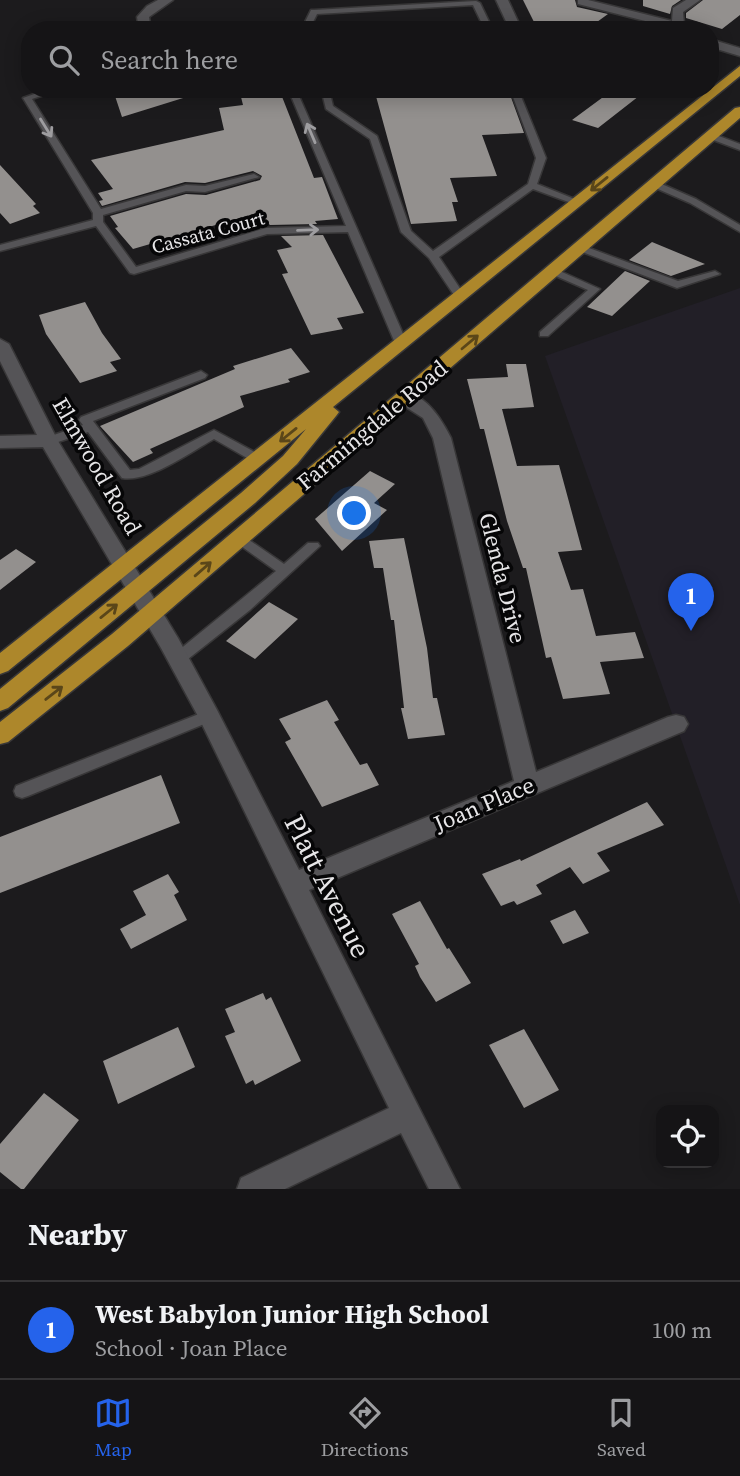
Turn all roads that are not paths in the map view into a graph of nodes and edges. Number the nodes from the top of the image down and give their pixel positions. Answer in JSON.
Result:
{"nodes":[{"id":1,"x":167,"y":0,"type":"edge"},
{"id":2,"x":502,"y":0,"type":"edge"},
{"id":3,"x":694,"y":0,"type":"edge"},
{"id":4,"x":581,"y":1,"type":"edge"},
{"id":5,"x":144,"y":21,"type":"edge"},
{"id":6,"x":310,"y":21,"type":"edge"},
{"id":7,"x":485,"y":21,"type":"edge"},
{"id":8,"x":512,"y":21,"type":"edge"},
{"id":9,"x":642,"y":21,"type":"edge"},
{"id":10,"x":674,"y":21,"type":"edge"},
{"id":11,"x":719,"y":36,"type":"edge"},
{"id":12,"x":740,"y":42,"type":"edge"},
{"id":13,"x":719,"y":45,"type":"edge"},
{"id":14,"x":740,"y":51,"type":"edge"},
{"id":15,"x":740,"y":70,"type":"edge"},
{"id":16,"x":719,"y":87,"type":"edge"},
{"id":17,"x":27,"y":98,"type":"edge"},
{"id":18,"x":296,"y":98,"type":"edge"},
{"id":19,"x":327,"y":98,"type":"edge"},
{"id":20,"x":518,"y":98,"type":"edge"},
{"id":21,"x":705,"y":98,"type":"edge"},
{"id":22,"x":740,"y":111,"type":"edge"},
{"id":23,"x":711,"y":136,"type":"junction"},
{"id":24,"x":740,"y":147,"type":"edge"},
{"id":25,"x":651,"y":165,"type":"junction"},
{"id":26,"x":254,"y":177,"type":"dead end"},
{"id":27,"x":654,"y":184,"type":"junction"},
{"id":28,"x":532,"y":185,"type":"junction"},
{"id":29,"x":577,"y":202,"type":"junction"},
{"id":30,"x":629,"y":206,"type":"junction"},
{"id":31,"x":98,"y":217,"type":"junction"},
{"id":32,"x":353,"y":229,"type":"junction"},
{"id":33,"x":740,"y":229,"type":"edge"},
{"id":34,"x":0,"y":248,"type":"edge"},
{"id":35,"x":581,"y":248,"type":"junction"},
{"id":36,"x":433,"y":256,"type":"junction"},
{"id":37,"x":554,"y":271,"type":"junction"},
{"id":38,"x":715,"y":274,"type":"dead end"},
{"id":39,"x":460,"y":296,"type":"junction"},
{"id":40,"x":544,"y":334,"type":"dead end"},
{"id":41,"x":0,"y":344,"type":"edge"},
{"id":42,"x":401,"y":344,"type":"junction"},
{"id":43,"x":201,"y":375,"type":"dead end"},
{"id":44,"x":353,"y":383,"type":"junction"},
{"id":45,"x":404,"y":398,"type":"junction"},
{"id":46,"x":91,"y":427,"type":"junction"},
{"id":47,"x":49,"y":441,"type":"junction"},
{"id":48,"x":0,"y":442,"type":"edge"},
{"id":49,"x":258,"y":459,"type":"junction"},
{"id":50,"x":239,"y":538,"type":"junction"},
{"id":51,"x":313,"y":546,"type":"dead end"},
{"id":52,"x":124,"y":567,"type":"junction"},
{"id":53,"x":285,"y":571,"type":"junction"},
{"id":54,"x":137,"y":589,"type":"junction"},
{"id":55,"x":151,"y":613,"type":"junction"},
{"id":56,"x":178,"y":659,"type":"junction"},
{"id":57,"x":0,"y":665,"type":"edge"},
{"id":58,"x":0,"y":702,"type":"edge"},
{"id":59,"x":209,"y":716,"type":"junction"},
{"id":60,"x":676,"y":724,"type":"dead end"},
{"id":61,"x":0,"y":736,"type":"edge"},
{"id":62,"x":527,"y":786,"type":"junction"},
{"id":63,"x":22,"y":791,"type":"dead end"},
{"id":64,"x":292,"y":885,"type":"junction"},
{"id":65,"x":408,"y":1114,"type":"junction"},
{"id":66,"x":252,"y":1189,"type":"edge"},
{"id":67,"x":445,"y":1189,"type":"edge"}],
"edges":[{"from":1,"to":5,"type":"street"},
{"from":2,"to":8,"type":"street"},
{"from":3,"to":10,"type":"street"},
{"from":4,"to":9,"type":"street"},
{"from":6,"to":7,"type":"lane"},
{"from":11,"to":12,"type":"street"},
{"from":13,"to":14,"type":"street"},
{"from":15,"to":16,"type":"main road","name":"Farmingdale Road"},
{"from":17,"to":31,"type":"lane","name":"Cassata Court","one_way":true},
{"from":32,"to":18,"type":"lane","one_way":true},
{"from":19,"to":36,"type":"lane"},
{"from":20,"to":28,"type":"lane"},
{"from":21,"to":25,"type":"main road","name":"Farmingdale Road"},
{"from":22,"to":23,"type":"main road","name":"Farmingdale Road"},
{"from":23,"to":24,"type":"lane"},
{"from":23,"to":25,"type":"main road","name":"Farmingdale Road"},
{"from":25,"to":27,"type":"main road","name":"Farmingdale Road"},
{"from":25,"to":29,"type":"main road","name":"Farmingdale Road","one_way":true},
{"from":25,"to":30,"type":"main road"},
{"from":26,"to":31,"type":"lane"},
{"from":27,"to":30,"type":"main road","name":"Farmingdale Road"},
{"from":27,"to":33,"type":"lane"},
{"from":28,"to":29,"type":"lane"},
{"from":28,"to":36,"type":"lane"},
{"from":29,"to":39,"type":"main road","name":"Farmingdale Road"},
{"from":30,"to":35,"type":"main road","name":"Farmingdale Road"},
{"from":31,"to":32,"type":"lane","name":"Cassata Court","one_way":true},
{"from":31,"to":34,"type":"lane"},
{"from":32,"to":42,"type":"lane"},
{"from":35,"to":37,"type":"main road","name":"Farmingdale Road"},
{"from":35,"to":38,"type":"lane"},
{"from":36,"to":39,"type":"lane"},
{"from":37,"to":40,"type":"lane"},
{"from":45,"to":37,"type":"main road","name":"Farmingdale Road","one_way":true},
{"from":39,"to":42,"type":"main road","name":"Farmingdale Road"},
{"from":41,"to":47,"type":"street","name":"Elmwood Road"},
{"from":42,"to":44,"type":"main road","name":"Farmingdale Road"},
{"from":43,"to":46,"type":"lane"},
{"from":44,"to":49,"type":"main road","name":"Farmingdale Road","one_way":true},
{"from":44,"to":54,"type":"main road"},
{"from":45,"to":50,"type":"main road","name":"Farmingdale Road"},
{"from":45,"to":62,"type":"street","name":"Glenda Drive"},
{"from":46,"to":47,"type":"lane"},
{"from":46,"to":49,"type":"lane"},
{"from":47,"to":48,"type":"street"},
{"from":47,"to":52,"type":"street","name":"Elmwood Road"},
{"from":49,"to":52,"type":"main road","name":"Farmingdale Road"},
{"from":50,"to":53,"type":"lane"},
{"from":55,"to":50,"type":"main road","name":"Farmingdale Road","one_way":true},
{"from":51,"to":53,"type":"lane"},
{"from":52,"to":54,"type":"street","name":"Elmwood Road"},
{"from":52,"to":57,"type":"main road","name":"Farmingdale Road"},
{"from":53,"to":56,"type":"lane"},
{"from":54,"to":55,"type":"street","name":"Elmwood Road"},
{"from":58,"to":54,"type":"main road","one_way":true},
{"from":55,"to":56,"type":"street","name":"Platt Avenue"},
{"from":61,"to":55,"type":"main road","name":"Farmingdale Road","one_way":true},
{"from":56,"to":59,"type":"street","name":"Platt Avenue"},
{"from":59,"to":63,"type":"lane"},
{"from":59,"to":64,"type":"street","name":"Platt Avenue"},
{"from":60,"to":62,"type":"street","name":"Joan Place"},
{"from":62,"to":64,"type":"street","name":"Joan Place"},
{"from":64,"to":65,"type":"street","name":"Platt Avenue"},
{"from":65,"to":66,"type":"street"},
{"from":65,"to":67,"type":"street","name":"Platt Avenue"}]}
